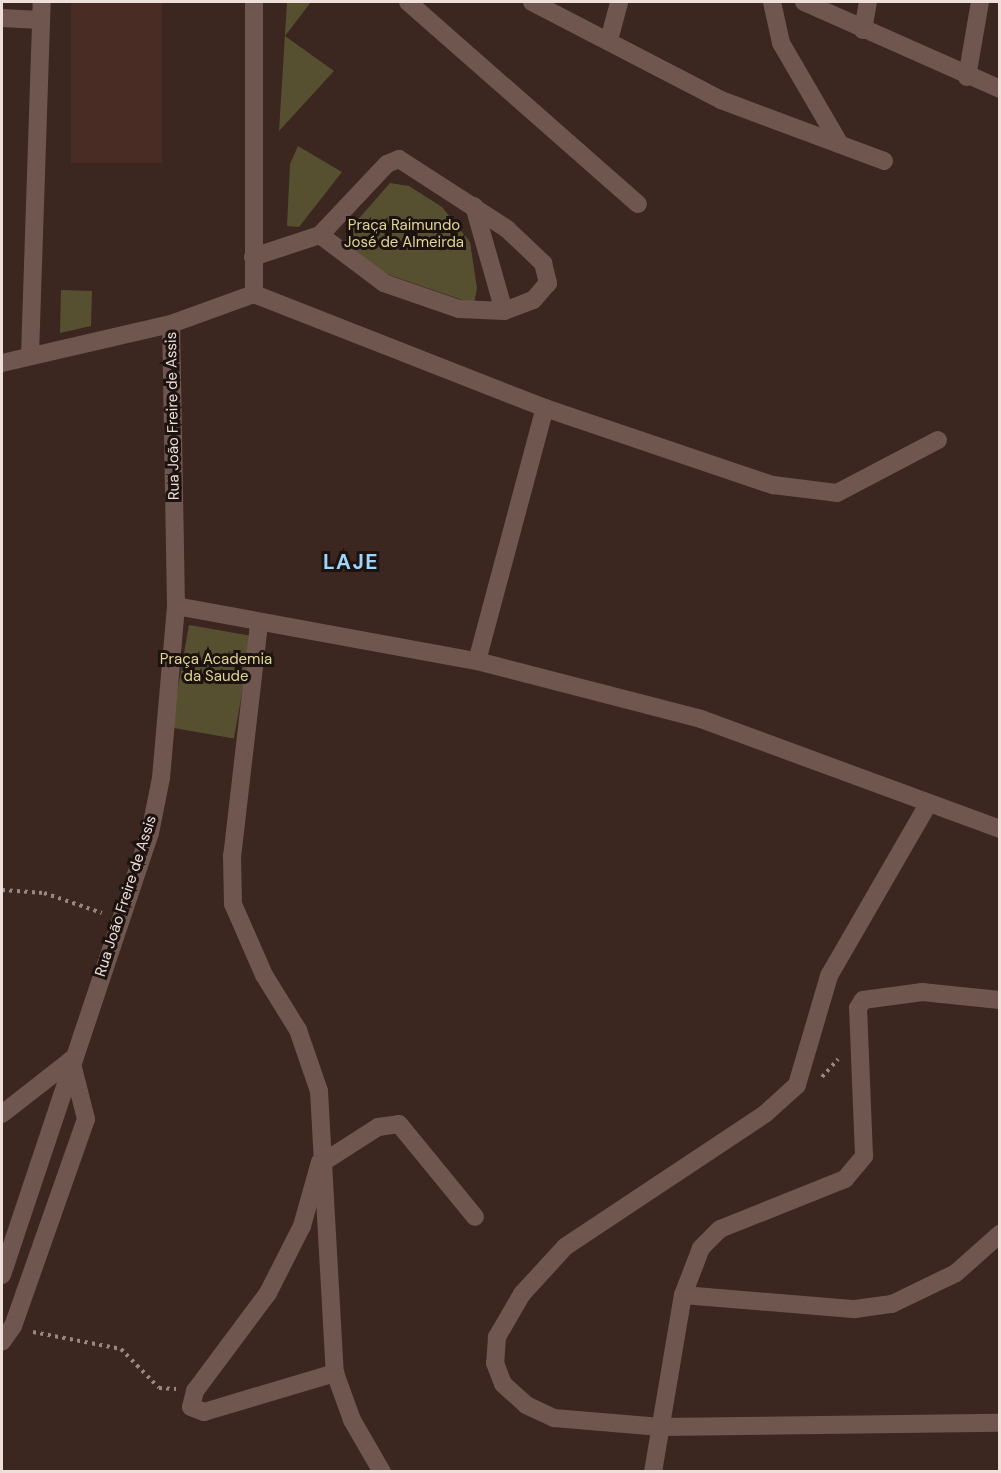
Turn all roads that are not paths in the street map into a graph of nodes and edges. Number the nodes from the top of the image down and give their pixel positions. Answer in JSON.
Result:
{"nodes":[{"id":1,"x":42,"y":2,"type":"edge"},
{"id":2,"x":254,"y":2,"type":"edge"},
{"id":3,"x":408,"y":2,"type":"edge"},
{"id":4,"x":532,"y":2,"type":"edge"},
{"id":5,"x":619,"y":2,"type":"edge"},
{"id":6,"x":771,"y":2,"type":"edge"},
{"id":7,"x":804,"y":2,"type":"edge"},
{"id":8,"x":868,"y":2,"type":"edge"},
{"id":9,"x":980,"y":2,"type":"edge"},
{"id":10,"x":2,"y":18,"type":"edge"},
{"id":11,"x":40,"y":20,"type":"junction"},
{"id":12,"x":863,"y":30,"type":"junction"},
{"id":13,"x":609,"y":40,"type":"junction"},
{"id":14,"x":967,"y":77,"type":"junction"},
{"id":15,"x":999,"y":89,"type":"edge"},
{"id":16,"x":838,"y":141,"type":"junction"},
{"id":17,"x":884,"y":161,"type":"dead end"},
{"id":18,"x":638,"y":204,"type":"dead end"},
{"id":19,"x":474,"y":206,"type":"junction"},
{"id":20,"x":320,"y":235,"type":"junction"},
{"id":21,"x":253,"y":256,"type":"junction"},
{"id":22,"x":254,"y":294,"type":"junction"},
{"id":23,"x":504,"y":311,"type":"junction"},
{"id":24,"x":171,"y":324,"type":"junction"},
{"id":25,"x":30,"y":355,"type":"junction"},
{"id":26,"x":2,"y":363,"type":"edge"},
{"id":27,"x":544,"y":408,"type":"junction"},
{"id":28,"x":938,"y":440,"type":"dead end"},
{"id":29,"x":176,"y":606,"type":"junction"},
{"id":30,"x":259,"y":624,"type":"junction"},
{"id":31,"x":477,"y":661,"type":"junction"},
{"id":32,"x":927,"y":806,"type":"junction"},
{"id":33,"x":999,"y":829,"type":"edge"},
{"id":34,"x":999,"y":1000,"type":"edge"},
{"id":35,"x":71,"y":1060,"type":"junction"},
{"id":36,"x":2,"y":1114,"type":"edge"},
{"id":37,"x":325,"y":1152,"type":"junction"},
{"id":38,"x":475,"y":1217,"type":"dead end"},
{"id":39,"x":999,"y":1234,"type":"edge"},
{"id":40,"x":2,"y":1275,"type":"edge"},
{"id":41,"x":683,"y":1294,"type":"junction"},
{"id":42,"x":2,"y":1342,"type":"edge"},
{"id":43,"x":335,"y":1373,"type":"junction"},
{"id":44,"x":999,"y":1423,"type":"edge"},
{"id":45,"x":661,"y":1426,"type":"junction"},
{"id":46,"x":382,"y":1472,"type":"edge"},
{"id":47,"x":653,"y":1472,"type":"edge"}],
"edges":[{"from":1,"to":11,"type":"street"},
{"from":2,"to":21,"type":"street"},
{"from":3,"to":18,"type":"street"},
{"from":4,"to":13,"type":"street"},
{"from":5,"to":13,"type":"street"},
{"from":6,"to":16,"type":"street"},
{"from":7,"to":12,"type":"street"},
{"from":8,"to":12,"type":"street"},
{"from":9,"to":14,"type":"street"},
{"from":10,"to":11,"type":"street"},
{"from":11,"to":25,"type":"street"},
{"from":12,"to":14,"type":"street"},
{"from":13,"to":16,"type":"street"},
{"from":14,"to":15,"type":"street"},
{"from":16,"to":17,"type":"street"},
{"from":19,"to":20,"type":"street"},
{"from":19,"to":23,"type":"street"},
{"from":19,"to":23,"type":"street"},
{"from":20,"to":21,"type":"street"},
{"from":20,"to":23,"type":"street"},
{"from":21,"to":22,"type":"street"},
{"from":22,"to":24,"type":"street"},
{"from":22,"to":27,"type":"street"},
{"from":24,"to":25,"type":"street"},
{"from":24,"to":29,"type":"street","name":"Rua João Freire de Assis"},
{"from":25,"to":26,"type":"street"},
{"from":27,"to":28,"type":"street"},
{"from":27,"to":31,"type":"street"},
{"from":29,"to":30,"type":"street"},
{"from":29,"to":35,"type":"street","name":"Rua João Freire de Assis"},
{"from":30,"to":31,"type":"street"},
{"from":30,"to":37,"type":"street"},
{"from":31,"to":32,"type":"street"},
{"from":32,"to":33,"type":"street"},
{"from":32,"to":45,"type":"street"},
{"from":34,"to":41,"type":"street"},
{"from":35,"to":36,"type":"street"},
{"from":35,"to":40,"type":"street","name":"Rua João Freire de Assis"},
{"from":35,"to":42,"type":"street"},
{"from":37,"to":38,"type":"street"},
{"from":37,"to":43,"type":"street"},
{"from":37,"to":43,"type":"street"},
{"from":39,"to":41,"type":"street"},
{"from":41,"to":45,"type":"street"},
{"from":43,"to":46,"type":"street"},
{"from":44,"to":45,"type":"street"},
{"from":45,"to":47,"type":"street"}]}
